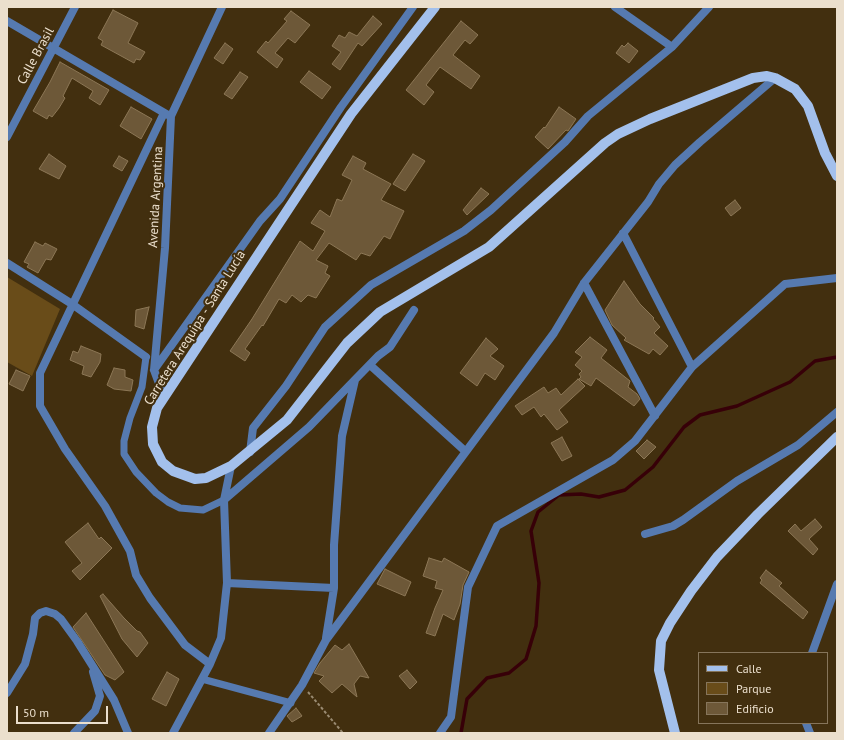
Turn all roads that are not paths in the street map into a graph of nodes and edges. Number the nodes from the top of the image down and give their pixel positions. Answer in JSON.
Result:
{"nodes":[{"id":1,"x":75,"y":7,"type":"edge"},
{"id":2,"x":222,"y":7,"type":"edge"},
{"id":3,"x":413,"y":7,"type":"edge"},
{"id":4,"x":435,"y":7,"type":"edge"},
{"id":5,"x":615,"y":7,"type":"edge"},
{"id":6,"x":709,"y":7,"type":"edge"},
{"id":7,"x":7,"y":20,"type":"edge"},
{"id":8,"x":672,"y":47,"type":"junction"},
{"id":9,"x":54,"y":48,"type":"junction"},
{"id":10,"x":775,"y":78,"type":"junction"},
{"id":11,"x":167,"y":115,"type":"junction"},
{"id":12,"x":7,"y":137,"type":"edge"},
{"id":13,"x":837,"y":176,"type":"edge"},
{"id":14,"x":623,"y":233,"type":"junction"},
{"id":15,"x":7,"y":263,"type":"edge"},
{"id":16,"x":837,"y":278,"type":"edge"},
{"id":17,"x":584,"y":283,"type":"junction"},
{"id":18,"x":72,"y":304,"type":"junction"},
{"id":19,"x":414,"y":310,"type":"dead end"},
{"id":20,"x":146,"y":357,"type":"joint"},
{"id":21,"x":370,"y":365,"type":"junction"},
{"id":22,"x":692,"y":367,"type":"junction"},
{"id":23,"x":154,"y":370,"type":"junction"},
{"id":24,"x":355,"y":380,"type":"junction"},
{"id":25,"x":164,"y":397,"type":"junction"},
{"id":26,"x":837,"y":412,"type":"edge"},
{"id":27,"x":656,"y":416,"type":"junction"},
{"id":28,"x":837,"y":437,"type":"edge"},
{"id":29,"x":465,"y":451,"type":"junction"},
{"id":30,"x":250,"y":452,"type":"junction"},
{"id":31,"x":231,"y":466,"type":"junction"},
{"id":32,"x":224,"y":500,"type":"junction"},
{"id":33,"x":645,"y":534,"type":"dead end"},
{"id":34,"x":227,"y":583,"type":"junction"},
{"id":35,"x":837,"y":584,"type":"edge"},
{"id":36,"x":334,"y":588,"type":"junction"},
{"id":37,"x":326,"y":640,"type":"junction"},
{"id":38,"x":812,"y":652,"type":"edge"},
{"id":39,"x":91,"y":663,"type":"junction"},
{"id":40,"x":210,"y":664,"type":"junction"},
{"id":41,"x":202,"y":679,"type":"junction"},
{"id":42,"x":7,"y":693,"type":"edge"},
{"id":43,"x":291,"y":703,"type":"junction"},
{"id":44,"x":74,"y":733,"type":"edge"},
{"id":45,"x":128,"y":733,"type":"edge"},
{"id":46,"x":173,"y":733,"type":"edge"},
{"id":47,"x":269,"y":733,"type":"edge"},
{"id":48,"x":440,"y":733,"type":"edge"},
{"id":49,"x":675,"y":733,"type":"edge"}],
"edges":[{"from":1,"to":9,"type":"street","name":"Calle Brasil"},
{"from":2,"to":11,"type":"street","name":"Avenida Argentina"},
{"from":3,"to":23,"type":"street"},
{"from":4,"to":25,"type":"main road","name":"Carretera Arequipa - Santa Lucía"},
{"from":5,"to":8,"type":"street"},
{"from":6,"to":8,"type":"street"},
{"from":7,"to":9,"type":"street"},
{"from":8,"to":30,"type":"street"},
{"from":9,"to":11,"type":"street"},
{"from":9,"to":12,"type":"street","name":"Calle Brasil"},
{"from":10,"to":13,"type":"main road","name":"Carretera Arequipa - Santa Lucía"},
{"from":10,"to":14,"type":"street"},
{"from":10,"to":30,"type":"main road","name":"Carretera Arequipa - Santa Lucía"},
{"from":11,"to":18,"type":"street"},
{"from":11,"to":23,"type":"street","name":"Avenida Argentina"},
{"from":14,"to":17,"type":"street"},
{"from":14,"to":22,"type":"street"},
{"from":15,"to":18,"type":"street"},
{"from":16,"to":22,"type":"street"},
{"from":17,"to":27,"type":"street"},
{"from":17,"to":29,"type":"street"},
{"from":18,"to":20,"type":"street"},
{"from":18,"to":40,"type":"street"},
{"from":19,"to":21,"type":"street"},
{"from":20,"to":32,"type":"lane"},
{"from":21,"to":24,"type":"street"},
{"from":21,"to":29,"type":"street"},
{"from":22,"to":27,"type":"street"},
{"from":23,"to":25,"type":"street","name":"Avenida Argentina"},
{"from":24,"to":32,"type":"street"},
{"from":24,"to":36,"type":"street"},
{"from":25,"to":31,"type":"main road","name":"Carretera Arequipa - Santa Lucía"},
{"from":26,"to":33,"type":"street"},
{"from":27,"to":48,"type":"street"},
{"from":28,"to":49,"type":"main road"},
{"from":29,"to":37,"type":"street"},
{"from":30,"to":31,"type":"main road","name":"Carretera Arequipa - Santa Lucía"},
{"from":31,"to":32,"type":"street"},
{"from":32,"to":34,"type":"street"},
{"from":34,"to":36,"type":"street"},
{"from":34,"to":40,"type":"street"},
{"from":35,"to":38,"type":"street"},
{"from":36,"to":37,"type":"street"},
{"from":37,"to":43,"type":"street"},
{"from":39,"to":42,"type":"street"},
{"from":39,"to":44,"type":"street"},
{"from":39,"to":45,"type":"street"},
{"from":40,"to":41,"type":"street"},
{"from":41,"to":43,"type":"lane"},
{"from":41,"to":46,"type":"street"},
{"from":43,"to":47,"type":"street"}]}
